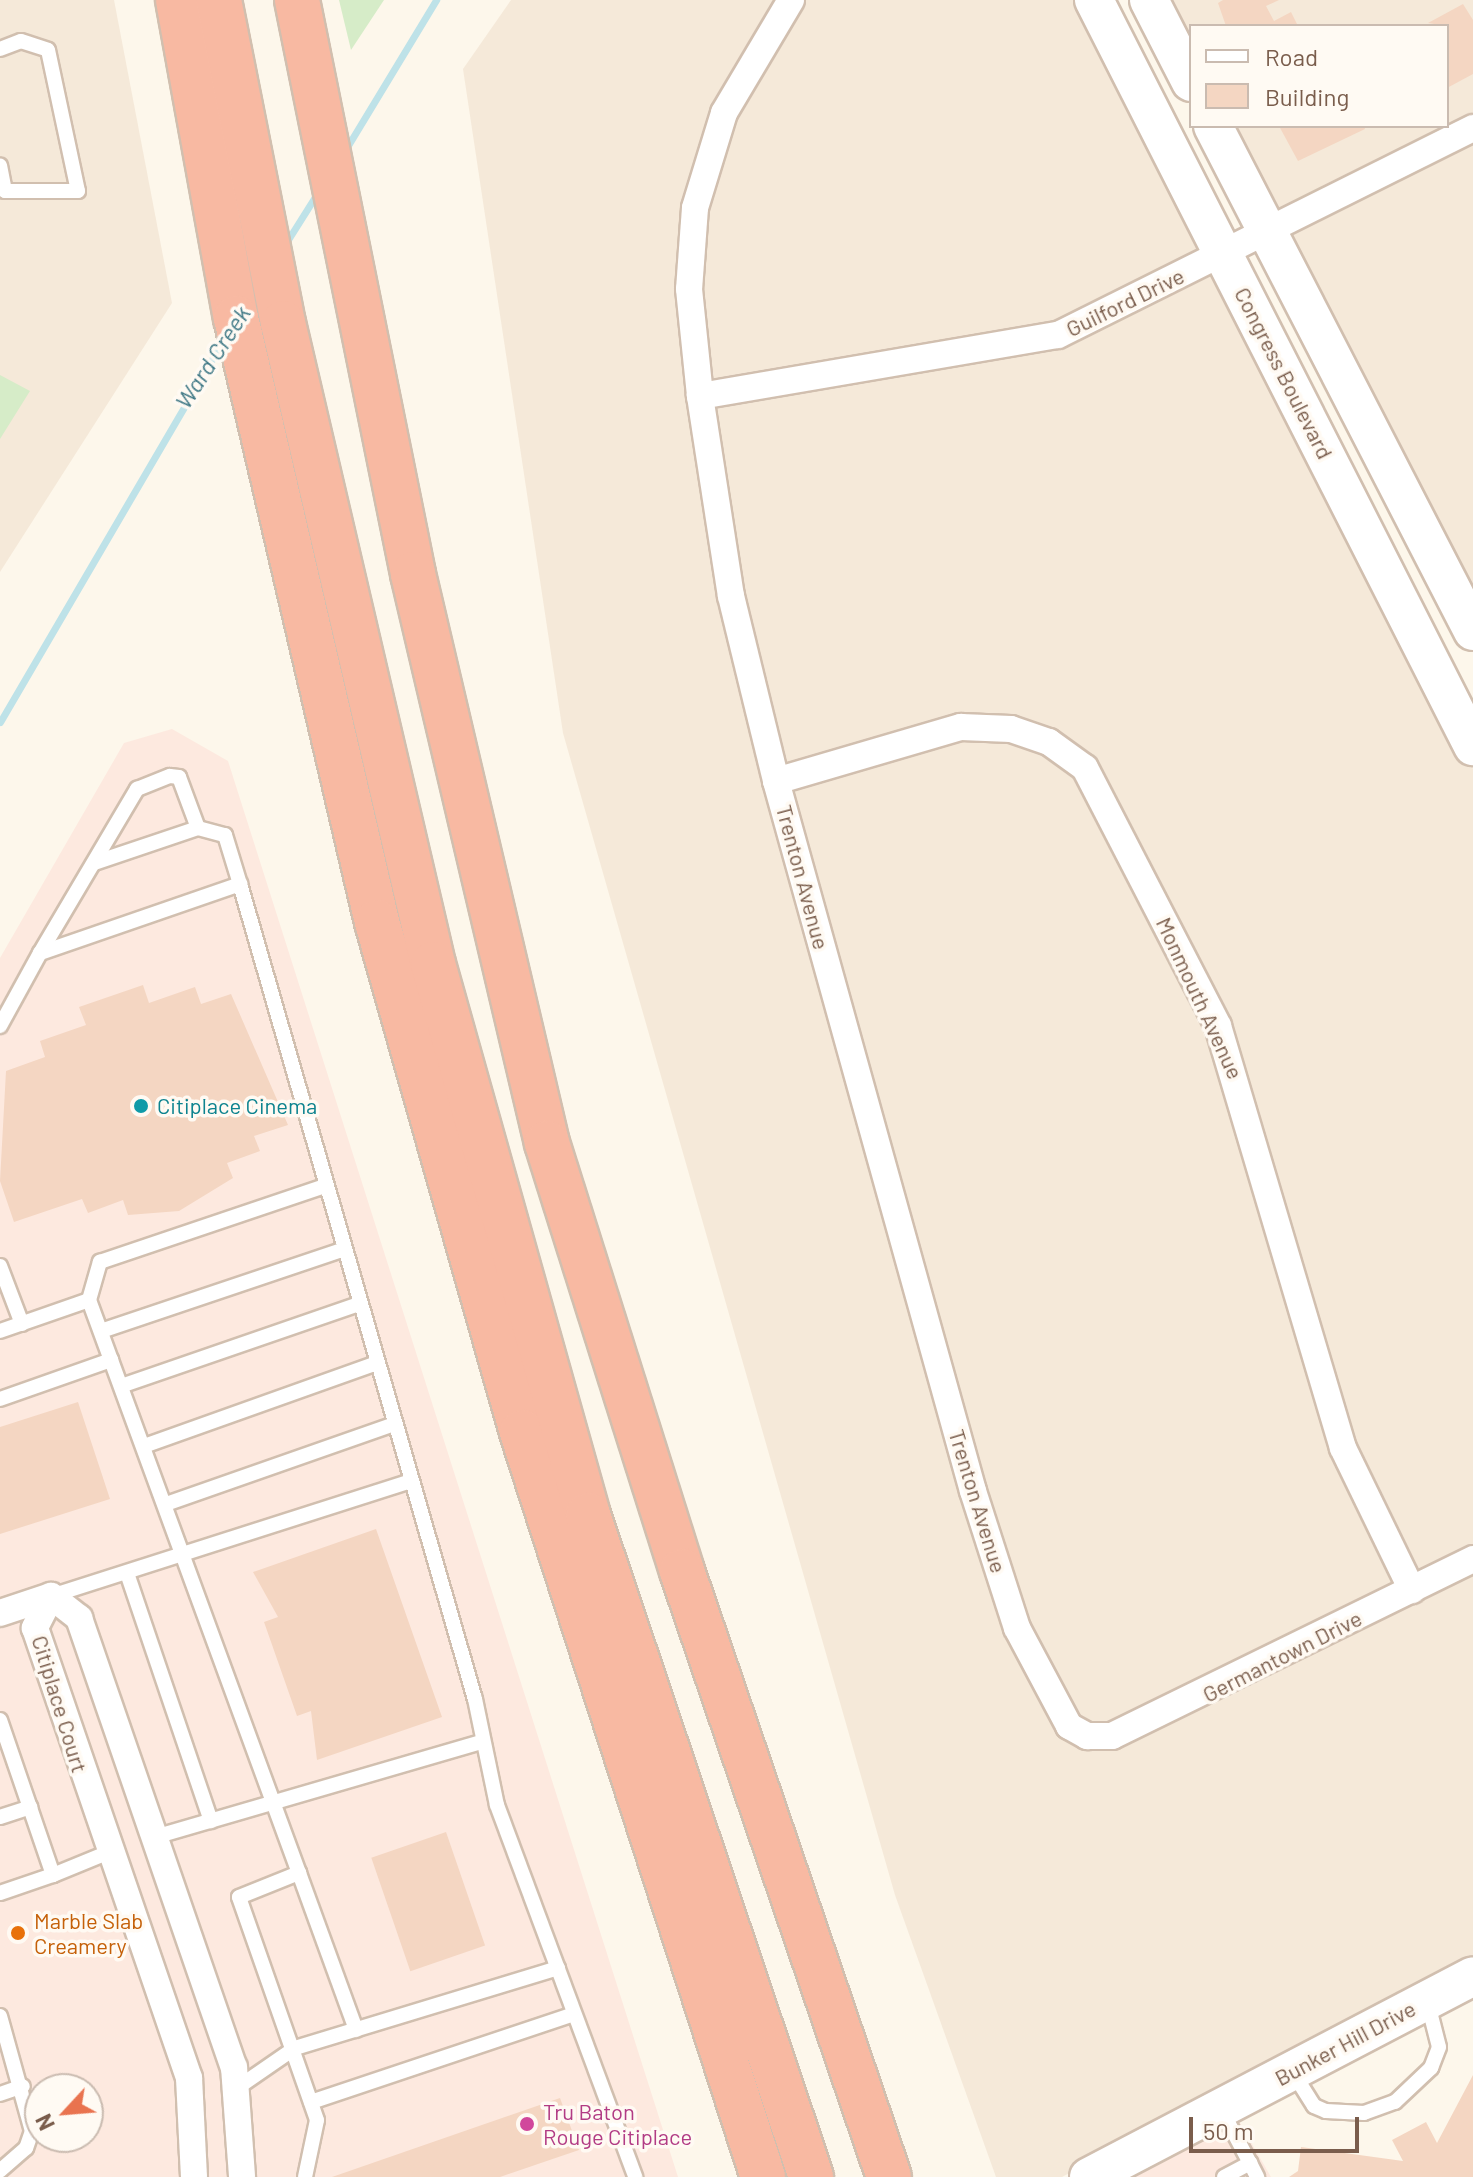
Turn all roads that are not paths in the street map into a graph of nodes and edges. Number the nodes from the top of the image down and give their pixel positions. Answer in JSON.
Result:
{"nodes":[{"id":1,"x":178,"y":0,"type":"edge"},
{"id":2,"x":219,"y":0,"type":"edge"},
{"id":3,"x":297,"y":0,"type":"edge"},
{"id":4,"x":791,"y":0,"type":"edge"},
{"id":5,"x":1094,"y":0,"type":"edge"},
{"id":6,"x":1149,"y":0,"type":"edge"},
{"id":7,"x":0,"y":49,"type":"edge"},
{"id":8,"x":1189,"y":78,"type":"edge"},
{"id":9,"x":1214,"y":128,"type":"edge"},
{"id":10,"x":1473,"y":128,"type":"edge"},
{"id":11,"x":0,"y":165,"type":"edge"},
{"id":12,"x":1267,"y":231,"type":"junction"},
{"id":13,"x":1223,"y":253,"type":"junction"},
{"id":14,"x":700,"y":396,"type":"junction"},
{"id":15,"x":1467,"y":619,"type":"edge"},
{"id":16,"x":1415,"y":633,"type":"junction"},
{"id":17,"x":1473,"y":746,"type":"edge"},
{"id":18,"x":776,"y":781,"type":"junction"},
{"id":19,"x":198,"y":828,"type":"junction"},
{"id":20,"x":94,"y":863,"type":"junction"},
{"id":21,"x":240,"y":884,"type":"junction"},
{"id":22,"x":40,"y":953,"type":"junction"},
{"id":23,"x":0,"y":1026,"type":"edge"},
{"id":24,"x":325,"y":1186,"type":"junction"},
{"id":25,"x":344,"y":1249,"type":"junction"},
{"id":26,"x":0,"y":1266,"type":"edge"},
{"id":27,"x":89,"y":1300,"type":"junction"},
{"id":28,"x":359,"y":1304,"type":"junction"},
{"id":29,"x":22,"y":1324,"type":"junction"},
{"id":30,"x":0,"y":1331,"type":"edge"},
{"id":31,"x":101,"y":1331,"type":"junction"},
{"id":32,"x":111,"y":1360,"type":"junction"},
{"id":33,"x":377,"y":1363,"type":"junction"},
{"id":34,"x":121,"y":1386,"type":"junction"},
{"id":35,"x":0,"y":1399,"type":"edge"},
{"id":36,"x":394,"y":1424,"type":"junction"},
{"id":37,"x":144,"y":1446,"type":"junction"},
{"id":38,"x":411,"y":1481,"type":"junction"},
{"id":39,"x":166,"y":1504,"type":"junction"},
{"id":40,"x":185,"y":1554,"type":"junction"},
{"id":41,"x":1473,"y":1559,"type":"edge"},
{"id":42,"x":127,"y":1573,"type":"junction"},
{"id":43,"x":1412,"y":1590,"type":"junction"},
{"id":44,"x":51,"y":1596,"type":"junction"},
{"id":45,"x":0,"y":1613,"type":"edge"},
{"id":46,"x":0,"y":1720,"type":"edge"},
{"id":47,"x":1087,"y":1736,"type":"joint"},
{"id":48,"x":481,"y":1742,"type":"junction"},
{"id":49,"x":4,"y":1746,"type":"edge"},
{"id":50,"x":275,"y":1802,"type":"junction"},
{"id":51,"x":30,"y":1807,"type":"junction"},
{"id":52,"x":0,"y":1817,"type":"edge"},
{"id":53,"x":211,"y":1821,"type":"junction"},
{"id":54,"x":150,"y":1838,"type":"junction"},
{"id":55,"x":107,"y":1853,"type":"junction"},
{"id":56,"x":299,"y":1873,"type":"junction"},
{"id":57,"x":53,"y":1875,"type":"junction"},
{"id":58,"x":0,"y":1893,"type":"edge"},
{"id":59,"x":558,"y":1968,"type":"junction"},
{"id":60,"x":1473,"y":1976,"type":"edge"},
{"id":61,"x":1427,"y":2000,"type":"junction"},
{"id":62,"x":574,"y":2014,"type":"junction"},
{"id":63,"x":1,"y":2024,"type":"edge"},
{"id":64,"x":356,"y":2030,"type":"junction"},
{"id":65,"x":295,"y":2048,"type":"junction"},
{"id":66,"x":1292,"y":2071,"type":"junction"},
{"id":67,"x":23,"y":2086,"type":"junction"},
{"id":68,"x":237,"y":2088,"type":"junction"},
{"id":69,"x":0,"y":2094,"type":"edge"},
{"id":70,"x":192,"y":2095,"type":"junction"},
{"id":71,"x":311,"y":2102,"type":"junction"},
{"id":72,"x":1221,"y":2108,"type":"junction"},
{"id":73,"x":1253,"y":2170,"type":"edge"},
{"id":74,"x":0,"y":2171,"type":"edge"},
{"id":75,"x":194,"y":2177,"type":"edge"},
{"id":76,"x":242,"y":2177,"type":"edge"},
{"id":77,"x":305,"y":2177,"type":"edge"},
{"id":78,"x":635,"y":2177,"type":"edge"},
{"id":79,"x":763,"y":2177,"type":"edge"},
{"id":80,"x":811,"y":2177,"type":"edge"},
{"id":81,"x":889,"y":2177,"type":"edge"},
{"id":82,"x":1089,"y":2177,"type":"edge"},
{"id":83,"x":1224,"y":2177,"type":"edge"}],
"edges":[{"from":1,"to":79,"type":"highway"},
{"from":2,"to":80,"type":"highway"},
{"from":3,"to":81,"type":"highway"},
{"from":4,"to":14,"type":"street","name":"Trenton Avenue"},
{"from":5,"to":13,"type":"street","name":"Congress Boulevard"},
{"from":6,"to":8,"type":"street"},
{"from":7,"to":11,"type":"lane"},
{"from":9,"to":12,"type":"street"},
{"from":10,"to":12,"type":"street","name":"Guilford Drive"},
{"from":12,"to":13,"type":"street","name":"Guilford Drive"},
{"from":12,"to":15,"type":"street"},
{"from":13,"to":14,"type":"street","name":"Guilford Drive"},
{"from":13,"to":16,"type":"street","name":"Congress Boulevard"},
{"from":14,"to":18,"type":"street","name":"Trenton Avenue"},
{"from":15,"to":16,"type":"street"},
{"from":16,"to":17,"type":"street","name":"Congress Boulevard"},
{"from":18,"to":43,"type":"street","name":"Monmouth Avenue"},
{"from":18,"to":47,"type":"street","name":"Trenton Avenue"},
{"from":19,"to":20,"type":"lane"},
{"from":19,"to":20,"type":"lane"},
{"from":19,"to":21,"type":"lane"},
{"from":20,"to":22,"type":"lane"},
{"from":21,"to":22,"type":"lane"},
{"from":21,"to":24,"type":"lane"},
{"from":22,"to":23,"type":"lane"},
{"from":24,"to":25,"type":"lane"},
{"from":24,"to":27,"type":"lane"},
{"from":25,"to":28,"type":"lane"},
{"from":25,"to":31,"type":"lane"},
{"from":26,"to":29,"type":"lane"},
{"from":27,"to":29,"type":"lane"},
{"from":27,"to":31,"type":"lane"},
{"from":28,"to":33,"type":"lane"},
{"from":28,"to":34,"type":"lane"},
{"from":29,"to":30,"type":"lane"},
{"from":31,"to":32,"type":"lane"},
{"from":32,"to":34,"type":"lane"},
{"from":32,"to":35,"type":"lane"},
{"from":33,"to":36,"type":"lane"},
{"from":33,"to":37,"type":"lane"},
{"from":34,"to":37,"type":"lane"},
{"from":36,"to":38,"type":"lane"},
{"from":36,"to":39,"type":"lane"},
{"from":37,"to":39,"type":"lane"},
{"from":38,"to":40,"type":"lane"},
{"from":38,"to":48,"type":"lane"},
{"from":39,"to":40,"type":"lane"},
{"from":40,"to":42,"type":"lane"},
{"from":40,"to":50,"type":"lane"},
{"from":41,"to":43,"type":"street","name":"Germantown Drive"},
{"from":42,"to":44,"type":"lane"},
{"from":42,"to":53,"type":"lane"},
{"from":43,"to":47,"type":"street","name":"Germantown Drive"},
{"from":44,"to":45,"type":"street"},
{"from":44,"to":54,"type":"street","name":"Citiplace Court"},
{"from":44,"to":55,"type":"street","name":"Citiplace Court"},
{"from":46,"to":49,"type":"lane"},
{"from":48,"to":50,"type":"lane"},
{"from":48,"to":59,"type":"lane"},
{"from":49,"to":51,"type":"lane"},
{"from":50,"to":53,"type":"lane"},
{"from":50,"to":56,"type":"lane"},
{"from":51,"to":52,"type":"lane"},
{"from":51,"to":57,"type":"lane"},
{"from":53,"to":54,"type":"lane"},
{"from":54,"to":55,"type":"street"},
{"from":54,"to":68,"type":"street","name":"Citiplace Court"},
{"from":55,"to":57,"type":"lane"},
{"from":55,"to":70,"type":"street","name":"Citiplace Court"},
{"from":56,"to":64,"type":"lane"},
{"from":56,"to":65,"type":"lane"},
{"from":57,"to":58,"type":"lane"},
{"from":59,"to":62,"type":"lane"},
{"from":59,"to":64,"type":"lane"},
{"from":60,"to":61,"type":"street","name":"Bunker Hill Drive"},
{"from":61,"to":66,"type":"street","name":"Bunker Hill Drive"},
{"from":61,"to":66,"type":"lane"},
{"from":62,"to":71,"type":"lane"},
{"from":62,"to":78,"type":"lane"},
{"from":63,"to":67,"type":"lane"},
{"from":64,"to":65,"type":"lane"},
{"from":65,"to":68,"type":"lane"},
{"from":65,"to":71,"type":"lane"},
{"from":66,"to":72,"type":"street","name":"Bunker Hill Drive"},
{"from":67,"to":69,"type":"lane"},
{"from":67,"to":74,"type":"lane"},
{"from":68,"to":70,"type":"street"},
{"from":68,"to":76,"type":"street","name":"Citiplace Court"},
{"from":70,"to":75,"type":"street","name":"Citiplace Court"},
{"from":71,"to":77,"type":"lane"},
{"from":72,"to":73,"type":"lane"},
{"from":72,"to":82,"type":"street","name":"Bunker Hill Drive"},
{"from":73,"to":83,"type":"lane"}]}
